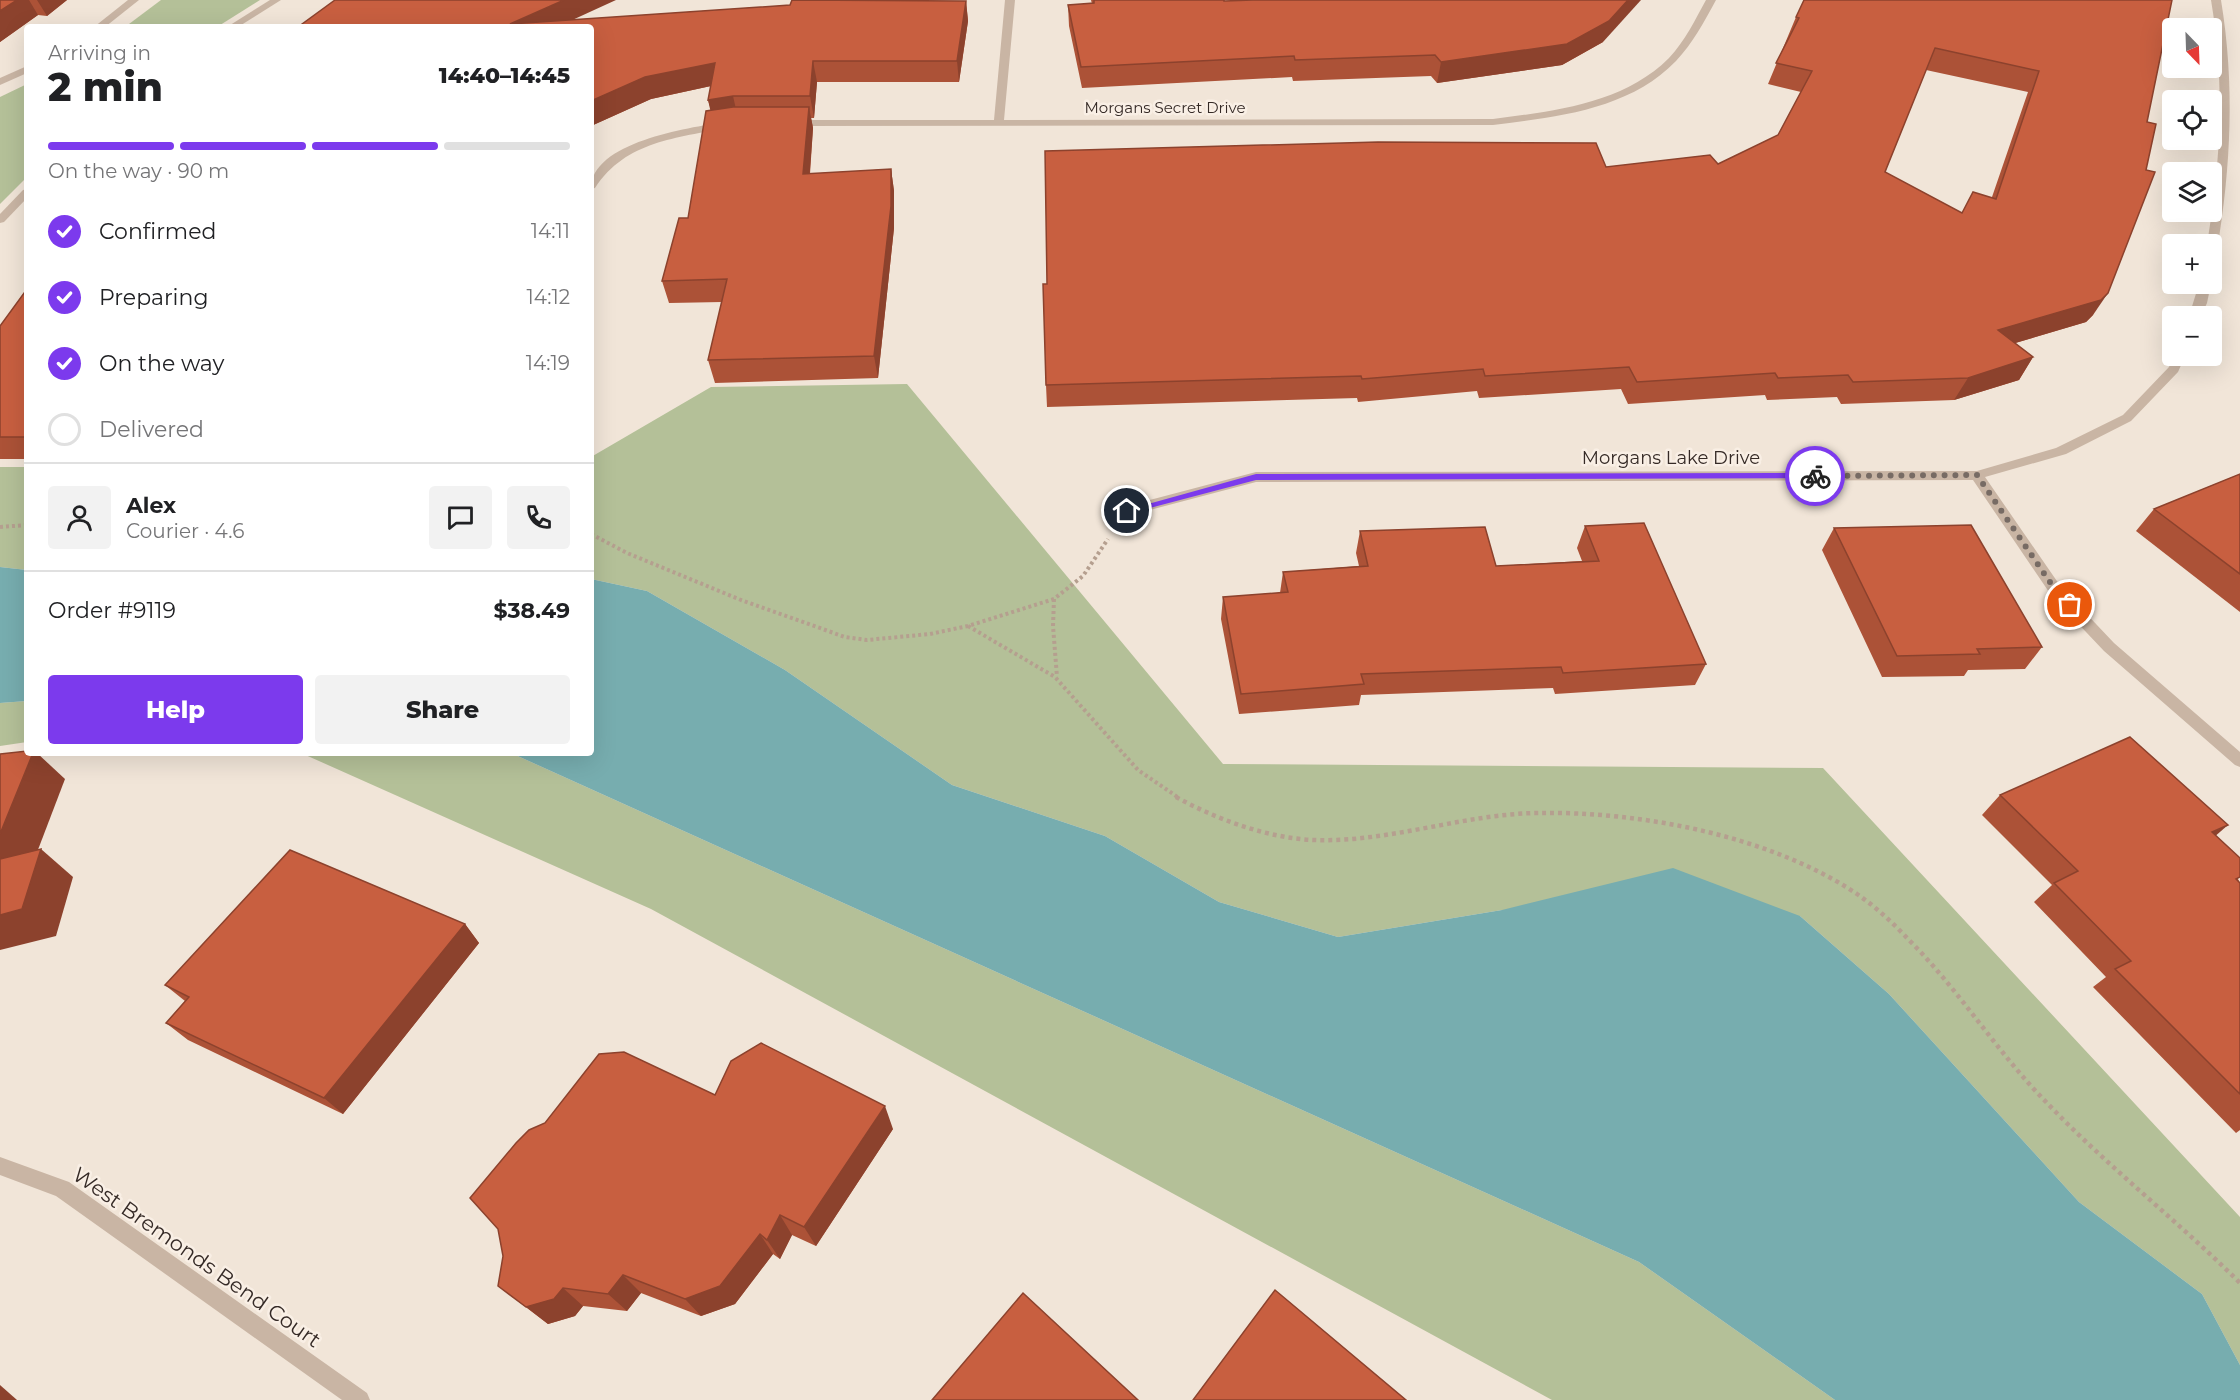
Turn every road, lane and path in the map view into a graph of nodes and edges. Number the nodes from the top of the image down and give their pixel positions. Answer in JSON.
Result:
{"nodes":[{"id":1,"x":134,"y":0,"type":"edge"},
{"id":2,"x":276,"y":0,"type":"edge"},
{"id":3,"x":1010,"y":0,"type":"edge"},
{"id":4,"x":1711,"y":0,"type":"edge"},
{"id":5,"x":2216,"y":0,"type":"edge"},
{"id":6,"x":103,"y":24,"type":"edge"},
{"id":7,"x":237,"y":24,"type":"edge"},
{"id":8,"x":24,"y":70,"type":"edge"},
{"id":9,"x":0,"y":82,"type":"edge"},
{"id":10,"x":738,"y":123,"type":"edge"},
{"id":11,"x":785,"y":123,"type":"edge"},
{"id":12,"x":999,"y":123,"type":"junction"},
{"id":13,"x":594,"y":182,"type":"edge"},
{"id":14,"x":24,"y":195,"type":"edge"},
{"id":15,"x":0,"y":220,"type":"edge"},
{"id":16,"x":2214,"y":234,"type":"edge"},
{"id":17,"x":2175,"y":366,"type":"edge"},
{"id":18,"x":1977,"y":475,"type":"junction"},
{"id":19,"x":1127,"y":511,"type":"joint"},
{"id":20,"x":24,"y":525,"type":"edge"},
{"id":21,"x":0,"y":527,"type":"edge"},
{"id":22,"x":594,"y":536,"type":"edge"},
{"id":23,"x":1054,"y":599,"type":"junction"},
{"id":24,"x":968,"y":626,"type":"junction"},
{"id":25,"x":1057,"y":678,"type":"junction"},
{"id":26,"x":2240,"y":760,"type":"edge"},
{"id":27,"x":0,"y":1166,"type":"edge"},
{"id":28,"x":2240,"y":1283,"type":"edge"},
{"id":29,"x":360,"y":1400,"type":"edge"}],
"edges":[{"from":1,"to":6,"type":"street"},
{"from":2,"to":7,"type":"street"},
{"from":3,"to":12,"type":"street"},
{"from":4,"to":12,"type":"street","name":"Morgans Secret Drive"},
{"from":5,"to":16,"type":"street"},
{"from":8,"to":9,"type":"street"},
{"from":10,"to":13,"type":"street"},
{"from":11,"to":12,"type":"street","name":"Morgans Secret Drive"},
{"from":14,"to":15,"type":"street"},
{"from":17,"to":18,"type":"street","name":"Morgans Lake Drive"},
{"from":18,"to":19,"type":"street","name":"Morgans Lake Drive"},
{"from":18,"to":26,"type":"street"},
{"from":19,"to":23,"type":"path"},
{"from":20,"to":21,"type":"path"},
{"from":22,"to":24,"type":"path"},
{"from":23,"to":24,"type":"path"},
{"from":23,"to":25,"type":"path"},
{"from":24,"to":25,"type":"path"},
{"from":25,"to":28,"type":"path"},
{"from":27,"to":29,"type":"street","name":"West Bremonds Bend Court"}]}
